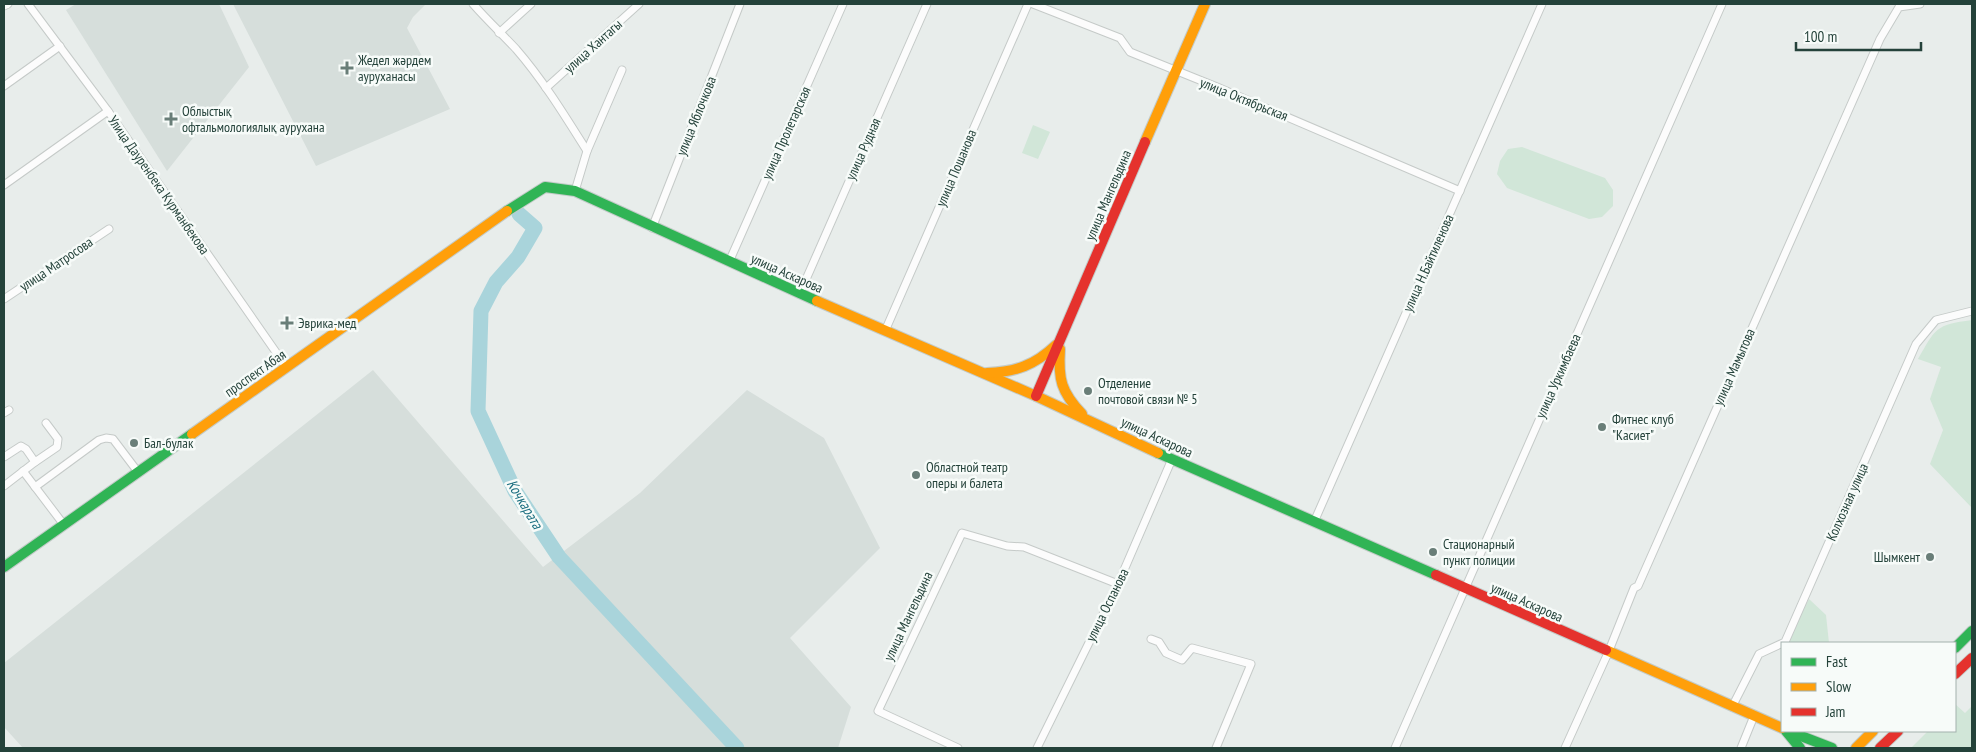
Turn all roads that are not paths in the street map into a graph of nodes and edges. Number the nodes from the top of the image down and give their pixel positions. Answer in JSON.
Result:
{"nodes":[{"id":1,"x":8,"y":4,"type":"edge"},
{"id":2,"x":28,"y":4,"type":"edge"},
{"id":3,"x":473,"y":4,"type":"edge"},
{"id":4,"x":532,"y":4,"type":"edge"},
{"id":5,"x":639,"y":4,"type":"edge"},
{"id":6,"x":740,"y":4,"type":"edge"},
{"id":7,"x":843,"y":4,"type":"edge"},
{"id":8,"x":926,"y":4,"type":"edge"},
{"id":9,"x":1028,"y":4,"type":"edge"},
{"id":10,"x":1033,"y":4,"type":"edge"},
{"id":11,"x":1205,"y":4,"type":"edge"},
{"id":12,"x":1542,"y":4,"type":"edge"},
{"id":13,"x":1722,"y":4,"type":"edge"},
{"id":14,"x":1920,"y":4,"type":"edge"},
{"id":15,"x":4,"y":6,"type":"edge"},
{"id":16,"x":499,"y":33,"type":"junction"},
{"id":17,"x":60,"y":46,"type":"junction"},
{"id":18,"x":622,"y":70,"type":"dead end"},
{"id":19,"x":1176,"y":72,"type":"junction"},
{"id":20,"x":4,"y":86,"type":"edge"},
{"id":21,"x":546,"y":88,"type":"junction"},
{"id":22,"x":108,"y":111,"type":"junction"},
{"id":23,"x":587,"y":151,"type":"junction"},
{"id":24,"x":4,"y":185,"type":"edge"},
{"id":25,"x":575,"y":190,"type":"junction"},
{"id":26,"x":1460,"y":191,"type":"junction"},
{"id":27,"x":521,"y":200,"type":"joint"},
{"id":28,"x":652,"y":228,"type":"junction"},
{"id":29,"x":109,"y":229,"type":"dead end"},
{"id":30,"x":729,"y":262,"type":"junction"},
{"id":31,"x":800,"y":293,"type":"junction"},
{"id":32,"x":4,"y":299,"type":"edge"},
{"id":33,"x":1972,"y":311,"type":"edge"},
{"id":34,"x":885,"y":331,"type":"junction"},
{"id":35,"x":1060,"y":341,"type":"junction"},
{"id":36,"x":287,"y":368,"type":"junction"},
{"id":37,"x":981,"y":373,"type":"junction"},
{"id":38,"x":1036,"y":396,"type":"junction"},
{"id":39,"x":1088,"y":420,"type":"junction"},
{"id":40,"x":46,"y":423,"type":"dead end"},
{"id":41,"x":4,"y":458,"type":"edge"},
{"id":42,"x":1172,"y":459,"type":"junction"},
{"id":43,"x":35,"y":462,"type":"junction"},
{"id":44,"x":23,"y":471,"type":"junction"},
{"id":45,"x":138,"y":472,"type":"junction"},
{"id":46,"x":4,"y":486,"type":"edge"},
{"id":47,"x":35,"y":487,"type":"junction"},
{"id":48,"x":1314,"y":522,"type":"junction"},
{"id":49,"x":64,"y":525,"type":"junction"},
{"id":50,"x":5,"y":563,"type":"edge"},
{"id":51,"x":1118,"y":584,"type":"junction"},
{"id":52,"x":1465,"y":589,"type":"junction"},
{"id":53,"x":1972,"y":631,"type":"edge"},
{"id":54,"x":1151,"y":639,"type":"dead end"},
{"id":55,"x":1785,"y":642,"type":"edge"},
{"id":56,"x":1781,"y":644,"type":"edge"},
{"id":57,"x":1956,"y":647,"type":"edge"},
{"id":58,"x":1608,"y":653,"type":"junction"},
{"id":59,"x":1972,"y":658,"type":"edge"},
{"id":60,"x":1956,"y":673,"type":"edge"},
{"id":61,"x":1732,"y":707,"type":"junction"},
{"id":62,"x":1754,"y":716,"type":"junction"},
{"id":63,"x":1781,"y":728,"type":"edge"},
{"id":64,"x":1788,"y":732,"type":"edge"},
{"id":65,"x":1790,"y":732,"type":"edge"},
{"id":66,"x":1872,"y":732,"type":"edge"},
{"id":67,"x":1897,"y":732,"type":"edge"},
{"id":68,"x":958,"y":748,"type":"edge"},
{"id":69,"x":1037,"y":748,"type":"edge"},
{"id":70,"x":1216,"y":748,"type":"edge"},
{"id":71,"x":1395,"y":748,"type":"edge"},
{"id":72,"x":1565,"y":748,"type":"edge"},
{"id":73,"x":1741,"y":748,"type":"edge"},
{"id":74,"x":1800,"y":748,"type":"edge"},
{"id":75,"x":1832,"y":748,"type":"edge"},
{"id":76,"x":1856,"y":748,"type":"edge"},
{"id":77,"x":1880,"y":748,"type":"edge"}],
"edges":[{"from":1,"to":15,"type":"street"},
{"from":2,"to":17,"type":"street","name":"Улица Дауренбека Курманбекова"},
{"from":3,"to":16,"type":"street"},
{"from":4,"to":16,"type":"street"},
{"from":5,"to":21,"type":"street","name":"улица Хантагы"},
{"from":6,"to":28,"type":"street","name":"улица Яблочкова"},
{"from":7,"to":30,"type":"street","name":"улица Пролетарская"},
{"from":8,"to":31,"type":"street","name":"улица Рудная"},
{"from":9,"to":34,"type":"street","name":"улица Пошанова"},
{"from":10,"to":19,"type":"street","name":"улица Октябрьская"},
{"from":11,"to":19,"type":"main road","name":"улица Мангельдина"},
{"from":12,"to":26,"type":"street","name":"улица Н.Байтиленова"},
{"from":13,"to":52,"type":"street","name":"улица Уркимбаева"},
{"from":14,"to":58,"type":"street","name":"улица Мамытова"},
{"from":16,"to":21,"type":"street"},
{"from":17,"to":20,"type":"street"},
{"from":17,"to":22,"type":"street","name":"Улица Дауренбека Курманбекова"},
{"from":18,"to":23,"type":"street"},
{"from":19,"to":26,"type":"street","name":"улица Октябрьская"},
{"from":19,"to":35,"type":"main road","name":"улица Мангельдина"},
{"from":21,"to":23,"type":"street"},
{"from":22,"to":24,"type":"street"},
{"from":22,"to":36,"type":"street","name":"Улица Дауренбека Курманбекова"},
{"from":23,"to":25,"type":"street"},
{"from":25,"to":27,"type":"main road","name":"улица Аскарова"},
{"from":25,"to":28,"type":"main road","name":"улица Аскарова"},
{"from":26,"to":48,"type":"street","name":"улица Н.Байтиленова"},
{"from":27,"to":36,"type":"main road","name":"проспект Абая"},
{"from":28,"to":30,"type":"main road","name":"улица Аскарова"},
{"from":29,"to":32,"type":"street","name":"улица Матросова"},
{"from":30,"to":31,"type":"main road","name":"улица Аскарова"},
{"from":31,"to":34,"type":"main road","name":"улица Аскарова"},
{"from":33,"to":55,"type":"street","name":"Колхозная улица"},
{"from":34,"to":37,"type":"main road","name":"улица Аскарова"},
{"from":35,"to":37,"type":"main road"},
{"from":35,"to":38,"type":"main road","name":"улица Мангельдина"},
{"from":35,"to":39,"type":"main road"},
{"from":36,"to":45,"type":"main road","name":"проспект Абая"},
{"from":37,"to":38,"type":"main road","name":"улица Аскарова"},
{"from":38,"to":39,"type":"main road","name":"улица Аскарова"},
{"from":39,"to":42,"type":"main road","name":"улица Аскарова"},
{"from":40,"to":43,"type":"street"},
{"from":41,"to":43,"type":"street"},
{"from":42,"to":48,"type":"main road","name":"улица Аскарова"},
{"from":42,"to":51,"type":"street","name":"улица Оспанова"},
{"from":43,"to":44,"type":"street"},
{"from":44,"to":46,"type":"street"},
{"from":44,"to":47,"type":"street"},
{"from":45,"to":47,"type":"street"},
{"from":45,"to":49,"type":"main road","name":"проспект Абая"},
{"from":47,"to":49,"type":"street"},
{"from":48,"to":52,"type":"main road","name":"улица Аскарова"},
{"from":49,"to":50,"type":"main road","name":"проспект Абая"},
{"from":51,"to":68,"type":"street","name":"улица Мангельдина"},
{"from":51,"to":69,"type":"street","name":"улица Оспанова"},
{"from":52,"to":58,"type":"main road","name":"улица Аскарова"},
{"from":52,"to":71,"type":"street","name":"улица Уркимбаева"},
{"from":53,"to":57,"type":"main road"},
{"from":54,"to":70,"type":"street"},
{"from":56,"to":61,"type":"street","name":"Колхозная улица"},
{"from":58,"to":61,"type":"main road","name":"улица Аскарова"},
{"from":58,"to":72,"type":"street","name":"улица Мамытова"},
{"from":59,"to":60,"type":"main road"},
{"from":61,"to":62,"type":"main road","name":"улица Аскарова"},
{"from":62,"to":63,"type":"main road","name":"улица Аскарова"},
{"from":62,"to":73,"type":"street"},
{"from":64,"to":74,"type":"main road"},
{"from":65,"to":75,"type":"main road"},
{"from":66,"to":76,"type":"main road"},
{"from":67,"to":77,"type":"main road"}]}
